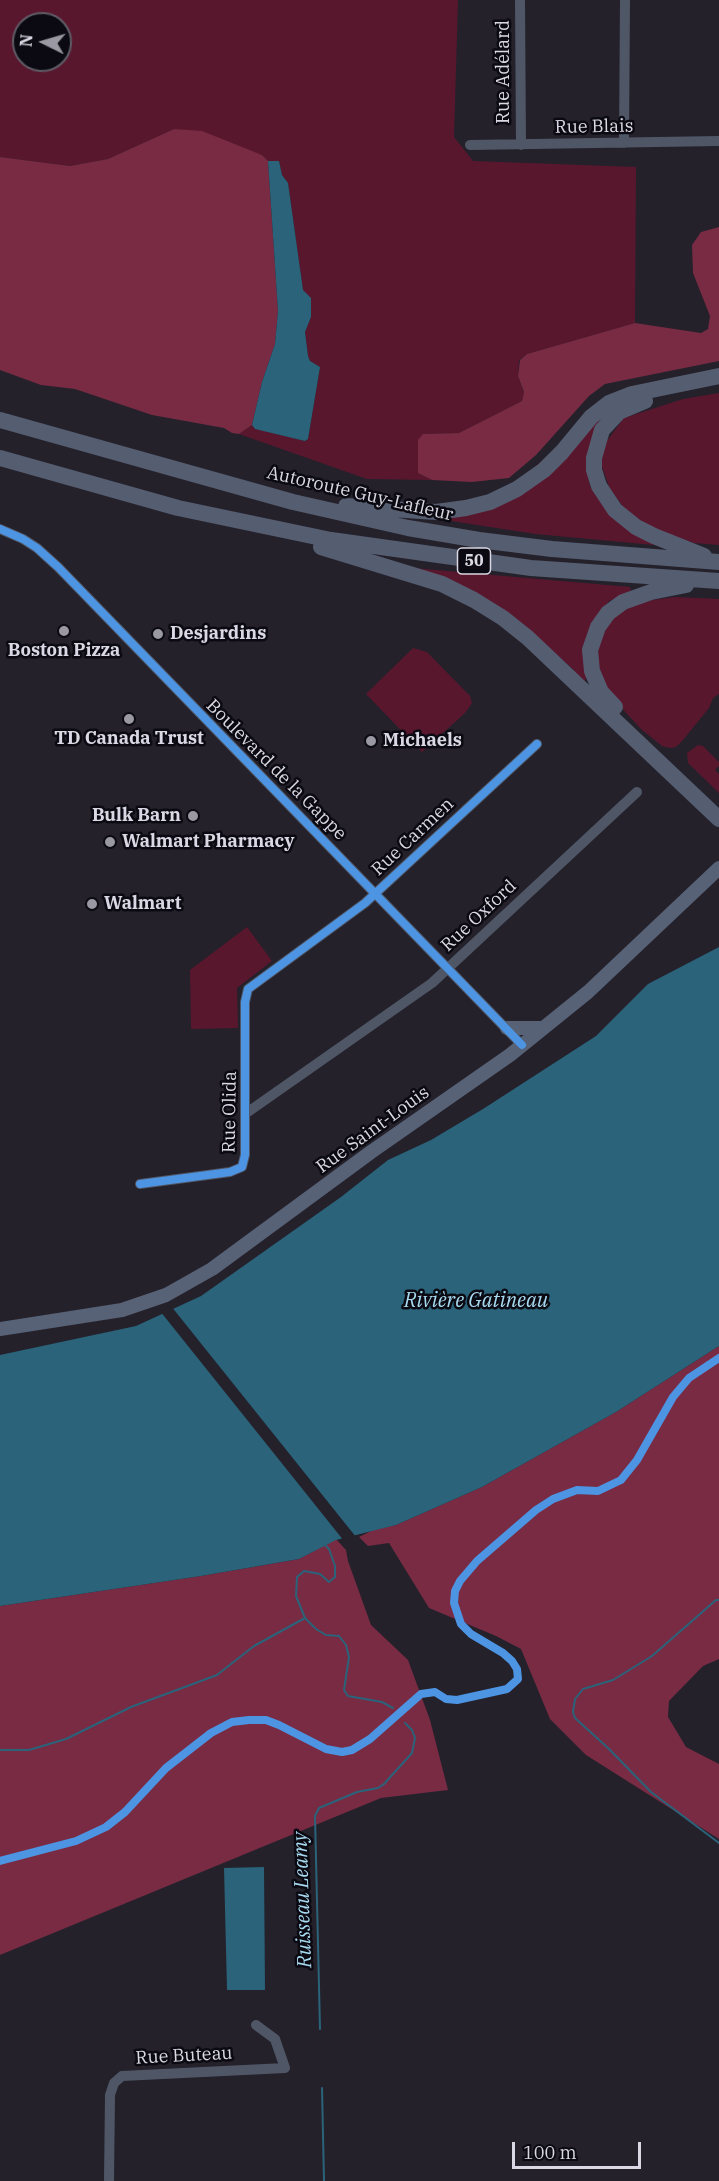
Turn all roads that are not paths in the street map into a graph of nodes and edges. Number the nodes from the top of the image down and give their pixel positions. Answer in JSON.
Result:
{"nodes":[{"id":1,"x":520,"y":0,"type":"edge"},
{"id":2,"x":625,"y":0,"type":"edge"},
{"id":3,"x":719,"y":141,"type":"edge"},
{"id":4,"x":624,"y":143,"type":"junction"},
{"id":5,"x":470,"y":145,"type":"dead end"},
{"id":6,"x":521,"y":145,"type":"junction"},
{"id":7,"x":719,"y":376,"type":"edge"},
{"id":8,"x":719,"y":387,"type":"edge"},
{"id":9,"x":0,"y":420,"type":"edge"},
{"id":10,"x":0,"y":458,"type":"edge"},
{"id":11,"x":293,"y":502,"type":"junction"},
{"id":12,"x":242,"y":522,"type":"junction"},
{"id":13,"x":0,"y":529,"type":"edge"},
{"id":14,"x":719,"y":562,"type":"edge"},
{"id":15,"x":713,"y":580,"type":"edge"},
{"id":16,"x":537,"y":744,"type":"dead end"},
{"id":17,"x":637,"y":792,"type":"dead end"},
{"id":18,"x":719,"y":803,"type":"edge"},
{"id":19,"x":719,"y":819,"type":"edge"},
{"id":20,"x":719,"y":868,"type":"edge"},
{"id":21,"x":375,"y":893,"type":"junction"},
{"id":22,"x":448,"y":967,"type":"junction"},
{"id":23,"x":248,"y":989,"type":"joint"},
{"id":24,"x":507,"y":1028,"type":"junction"},
{"id":25,"x":542,"y":1029,"type":"junction"},
{"id":26,"x":522,"y":1044,"type":"junction"},
{"id":27,"x":245,"y":1114,"type":"junction"},
{"id":28,"x":140,"y":1184,"type":"dead end"},
{"id":29,"x":0,"y":1329,"type":"edge"},
{"id":30,"x":256,"y":2025,"type":"dead end"},
{"id":31,"x":109,"y":2181,"type":"edge"}],
"edges":[{"from":1,"to":6,"type":"street","name":"Rue Adélard"},
{"from":2,"to":4,"type":"street"},
{"from":3,"to":4,"type":"street","name":"Rue Blais"},
{"from":4,"to":6,"type":"street","name":"Rue Blais"},
{"from":5,"to":6,"type":"street","name":"Rue Blais"},
{"from":7,"to":11,"type":"highway"},
{"from":8,"to":14,"type":"highway"},
{"from":9,"to":11,"type":"highway","name":"Autoroute Guy-Lafleur","number":"50"},
{"from":10,"to":12,"type":"highway","number":"50"},
{"from":11,"to":14,"type":"highway","name":"Autoroute Guy-Lafleur","number":"50"},
{"from":12,"to":15,"type":"highway","number":"50"},
{"from":12,"to":19,"type":"highway"},
{"from":13,"to":21,"type":"street","name":"Boulevard de la Gappe"},
{"from":15,"to":18,"type":"highway"},
{"from":16,"to":21,"type":"street","name":"Rue Carmen"},
{"from":17,"to":22,"type":"street","name":"Rue Oxford"},
{"from":20,"to":25,"type":"main road","name":"Rue Saint-Louis"},
{"from":21,"to":22,"type":"street","name":"Boulevard de la Gappe"},
{"from":21,"to":23,"type":"street","name":"Rue Carmen"},
{"from":22,"to":24,"type":"street","name":"Boulevard de la Gappe"},
{"from":22,"to":27,"type":"street","name":"Rue Oxford"},
{"from":23,"to":27,"type":"street","name":"Rue Olida"},
{"from":24,"to":25,"type":"main road"},
{"from":24,"to":26,"type":"street","name":"Boulevard de la Gappe"},
{"from":25,"to":26,"type":"main road","name":"Rue Saint-Louis"},
{"from":26,"to":29,"type":"main road","name":"Rue Saint-Louis"},
{"from":27,"to":28,"type":"street","name":"Rue Olida"},
{"from":30,"to":31,"type":"street","name":"Rue Buteau"}]}
